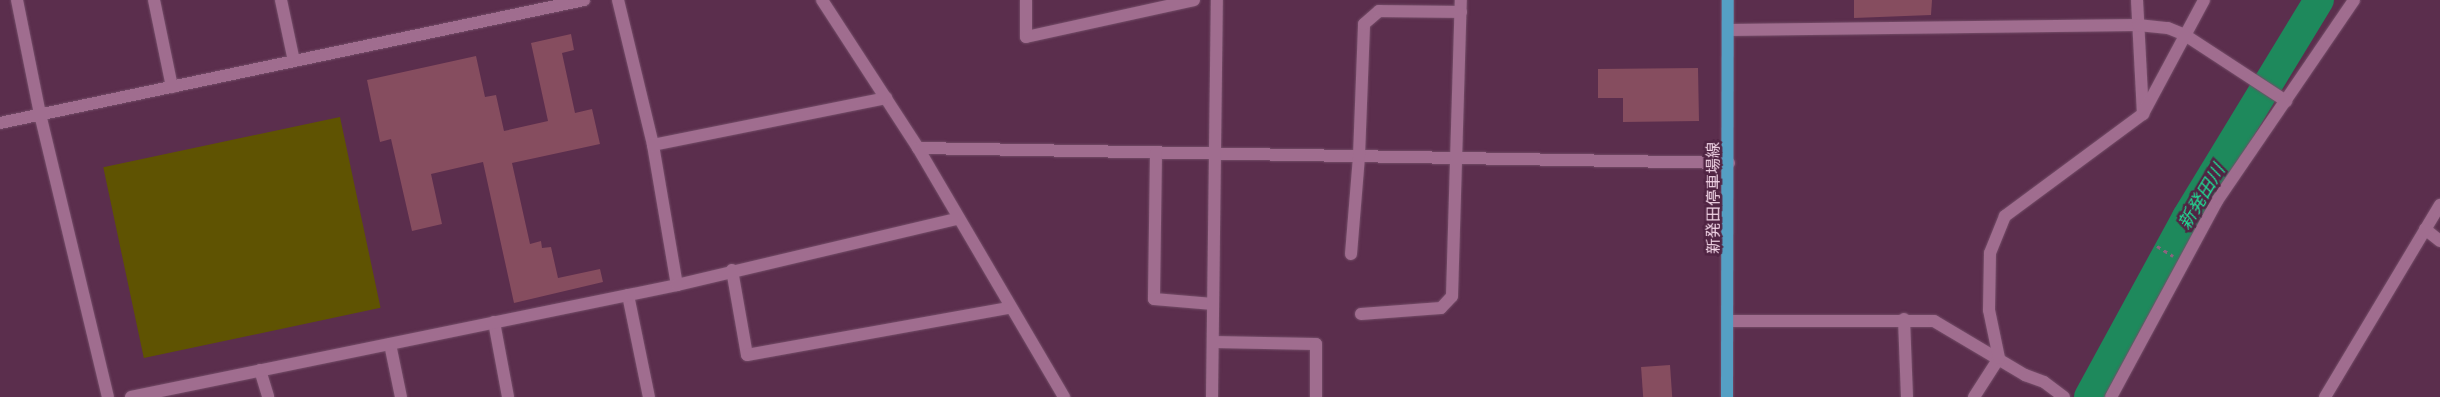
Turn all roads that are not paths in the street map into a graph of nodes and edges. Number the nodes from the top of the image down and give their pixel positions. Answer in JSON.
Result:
{"nodes":[{"id":1,"x":18,"y":0,"type":"edge"},
{"id":2,"x":154,"y":0,"type":"edge"},
{"id":3,"x":281,"y":0,"type":"edge"},
{"id":4,"x":584,"y":0,"type":"edge"},
{"id":5,"x":618,"y":0,"type":"edge"},
{"id":6,"x":822,"y":0,"type":"edge"},
{"id":7,"x":1026,"y":0,"type":"edge"},
{"id":8,"x":1194,"y":0,"type":"edge"},
{"id":9,"x":1217,"y":0,"type":"edge"},
{"id":10,"x":1728,"y":0,"type":"edge"},
{"id":11,"x":2137,"y":0,"type":"edge"},
{"id":12,"x":2204,"y":0,"type":"edge"},
{"id":13,"x":2354,"y":0,"type":"edge"},
{"id":14,"x":564,"y":2,"type":"edge"},
{"id":15,"x":1461,"y":6,"type":"edge"},
{"id":16,"x":2138,"y":25,"type":"junction"},
{"id":17,"x":1728,"y":30,"type":"junction"},
{"id":18,"x":2185,"y":35,"type":"junction"},
{"id":19,"x":294,"y":61,"type":"junction"},
{"id":20,"x":172,"y":87,"type":"junction"},
{"id":21,"x":886,"y":98,"type":"junction"},
{"id":22,"x":2282,"y":99,"type":"junction"},
{"id":23,"x":40,"y":114,"type":"junction"},
{"id":24,"x":2142,"y":114,"type":"junction"},
{"id":25,"x":0,"y":123,"type":"edge"},
{"id":26,"x":653,"y":145,"type":"junction"},
{"id":27,"x":918,"y":148,"type":"junction"},
{"id":28,"x":1156,"y":153,"type":"junction"},
{"id":29,"x":1216,"y":154,"type":"junction"},
{"id":30,"x":1359,"y":156,"type":"junction"},
{"id":31,"x":1457,"y":158,"type":"junction"},
{"id":32,"x":1729,"y":163,"type":"junction"},
{"id":33,"x":2440,"y":205,"type":"edge"},
{"id":34,"x":957,"y":219,"type":"junction"},
{"id":35,"x":2425,"y":229,"type":"junction"},
{"id":36,"x":2440,"y":241,"type":"edge"},
{"id":37,"x":1351,"y":254,"type":"dead end"},
{"id":38,"x":732,"y":270,"type":"junction"},
{"id":39,"x":677,"y":285,"type":"junction"},
{"id":40,"x":628,"y":294,"type":"junction"},
{"id":41,"x":1213,"y":304,"type":"junction"},
{"id":42,"x":1009,"y":308,"type":"junction"},
{"id":43,"x":1361,"y":314,"type":"dead end"},
{"id":44,"x":1904,"y":319,"type":"junction"},
{"id":45,"x":1728,"y":321,"type":"junction"},
{"id":46,"x":494,"y":322,"type":"junction"},
{"id":47,"x":1212,"y":342,"type":"junction"},
{"id":48,"x":390,"y":344,"type":"junction"},
{"id":49,"x":1999,"y":358,"type":"junction"},
{"id":50,"x":260,"y":370,"type":"junction"},
{"id":51,"x":108,"y":397,"type":"edge"},
{"id":52,"x":131,"y":397,"type":"edge"},
{"id":53,"x":268,"y":397,"type":"edge"},
{"id":54,"x":401,"y":397,"type":"edge"},
{"id":55,"x":508,"y":397,"type":"edge"},
{"id":56,"x":649,"y":397,"type":"edge"},
{"id":57,"x":1064,"y":397,"type":"edge"},
{"id":58,"x":1212,"y":397,"type":"edge"},
{"id":59,"x":1316,"y":397,"type":"edge"},
{"id":60,"x":1727,"y":397,"type":"edge"},
{"id":61,"x":1907,"y":397,"type":"edge"},
{"id":62,"x":1974,"y":397,"type":"edge"},
{"id":63,"x":2064,"y":397,"type":"edge"},
{"id":64,"x":2111,"y":397,"type":"edge"},
{"id":65,"x":2325,"y":397,"type":"edge"}],
"edges":[{"from":1,"to":23,"type":"street"},
{"from":2,"to":20,"type":"street"},
{"from":3,"to":19,"type":"street"},
{"from":4,"to":14,"type":"street"},
{"from":5,"to":26,"type":"street"},
{"from":6,"to":21,"type":"street"},
{"from":7,"to":8,"type":"street"},
{"from":9,"to":29,"type":"street"},
{"from":10,"to":17,"type":"main road","name":"新発田停車場線"},
{"from":11,"to":16,"type":"street"},
{"from":12,"to":18,"type":"street"},
{"from":13,"to":22,"type":"street"},
{"from":14,"to":19,"type":"street"},
{"from":15,"to":30,"type":"street"},
{"from":15,"to":31,"type":"street"},
{"from":16,"to":17,"type":"street"},
{"from":16,"to":18,"type":"street"},
{"from":16,"to":24,"type":"street"},
{"from":17,"to":32,"type":"main road","name":"新発田停車場線"},
{"from":18,"to":22,"type":"street"},
{"from":18,"to":24,"type":"street"},
{"from":19,"to":20,"type":"street"},
{"from":20,"to":23,"type":"street"},
{"from":21,"to":26,"type":"street"},
{"from":21,"to":27,"type":"street"},
{"from":22,"to":64,"type":"street"},
{"from":23,"to":25,"type":"street"},
{"from":23,"to":51,"type":"street"},
{"from":24,"to":49,"type":"street"},
{"from":26,"to":39,"type":"street"},
{"from":27,"to":28,"type":"street"},
{"from":27,"to":34,"type":"street"},
{"from":28,"to":29,"type":"street"},
{"from":28,"to":41,"type":"street"},
{"from":29,"to":30,"type":"street"},
{"from":29,"to":41,"type":"street"},
{"from":30,"to":31,"type":"street"},
{"from":30,"to":37,"type":"street"},
{"from":31,"to":32,"type":"street"},
{"from":31,"to":43,"type":"street"},
{"from":32,"to":45,"type":"main road","name":"新発田停車場線"},
{"from":33,"to":35,"type":"street"},
{"from":34,"to":38,"type":"street"},
{"from":34,"to":42,"type":"street"},
{"from":35,"to":36,"type":"street"},
{"from":35,"to":65,"type":"street"},
{"from":38,"to":39,"type":"street"},
{"from":38,"to":42,"type":"street"},
{"from":39,"to":40,"type":"street"},
{"from":40,"to":46,"type":"street"},
{"from":40,"to":56,"type":"street"},
{"from":41,"to":47,"type":"street"},
{"from":42,"to":57,"type":"street"},
{"from":44,"to":45,"type":"street"},
{"from":44,"to":49,"type":"street"},
{"from":44,"to":61,"type":"street"},
{"from":45,"to":60,"type":"main road","name":"新発田停車場線"},
{"from":46,"to":48,"type":"street"},
{"from":46,"to":55,"type":"street"},
{"from":47,"to":58,"type":"street"},
{"from":47,"to":59,"type":"street"},
{"from":48,"to":50,"type":"street"},
{"from":48,"to":54,"type":"street"},
{"from":49,"to":62,"type":"street"},
{"from":49,"to":63,"type":"street"},
{"from":50,"to":52,"type":"street"},
{"from":50,"to":53,"type":"street"}]}
